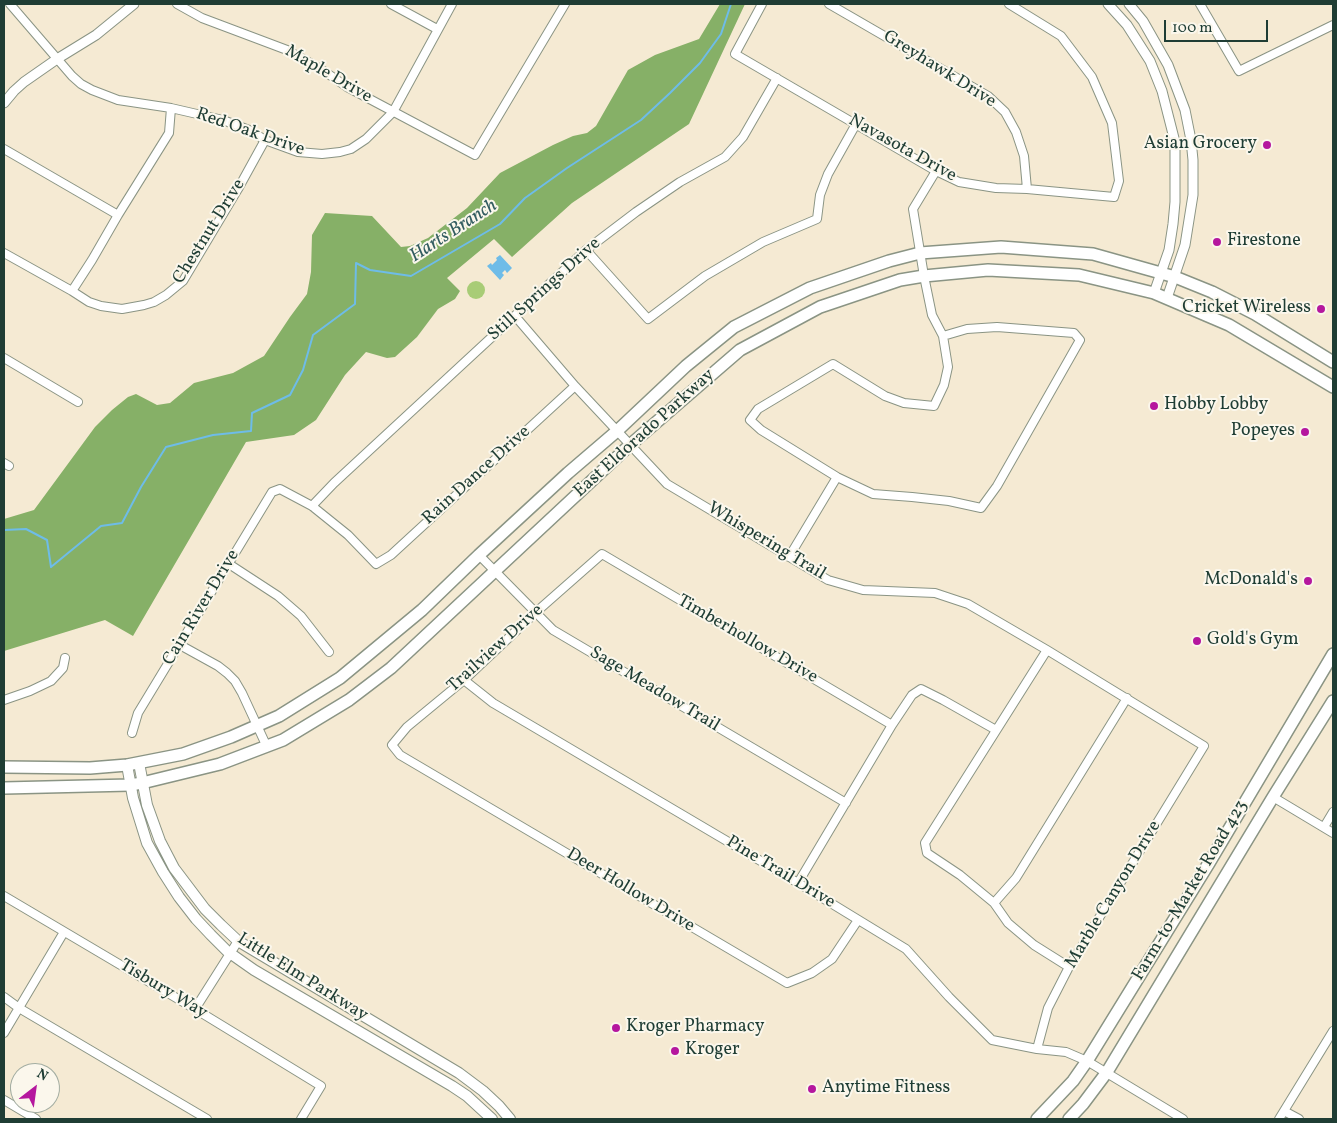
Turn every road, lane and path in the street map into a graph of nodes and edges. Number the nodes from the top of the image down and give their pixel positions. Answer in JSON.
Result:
{"nodes":[{"id":1,"x":10,"y":4,"type":"edge"},
{"id":2,"x":134,"y":4,"type":"edge"},
{"id":3,"x":177,"y":4,"type":"edge"},
{"id":4,"x":391,"y":4,"type":"edge"},
{"id":5,"x":452,"y":4,"type":"edge"},
{"id":6,"x":566,"y":4,"type":"edge"},
{"id":7,"x":762,"y":4,"type":"edge"},
{"id":8,"x":829,"y":4,"type":"edge"},
{"id":9,"x":1009,"y":4,"type":"edge"},
{"id":10,"x":1108,"y":4,"type":"edge"},
{"id":11,"x":1129,"y":4,"type":"edge"},
{"id":12,"x":1200,"y":4,"type":"edge"},
{"id":13,"x":1333,"y":24,"type":"edge"},
{"id":14,"x":438,"y":29,"type":"junction"},
{"id":15,"x":57,"y":59,"type":"junction"},
{"id":16,"x":777,"y":78,"type":"junction"},
{"id":17,"x":4,"y":103,"type":"edge"},
{"id":18,"x":171,"y":108,"type":"junction"},
{"id":19,"x":393,"y":112,"type":"junction"},
{"id":20,"x":856,"y":124,"type":"junction"},
{"id":21,"x":266,"y":140,"type":"junction"},
{"id":22,"x":4,"y":149,"type":"edge"},
{"id":23,"x":936,"y":171,"type":"junction"},
{"id":24,"x":1027,"y":189,"type":"junction"},
{"id":25,"x":118,"y":215,"type":"junction"},
{"id":26,"x":586,"y":250,"type":"junction"},
{"id":27,"x":4,"y":253,"type":"edge"},
{"id":28,"x":920,"y":253,"type":"junction"},
{"id":29,"x":1161,"y":272,"type":"junction"},
{"id":30,"x":924,"y":276,"type":"junction"},
{"id":31,"x":1175,"y":277,"type":"junction"},
{"id":32,"x":72,"y":291,"type":"junction"},
{"id":33,"x":1154,"y":293,"type":"junction"},
{"id":34,"x":1167,"y":298,"type":"junction"},
{"id":35,"x":515,"y":316,"type":"junction"},
{"id":36,"x":943,"y":336,"type":"junction"},
{"id":37,"x":1319,"y":353,"type":"junction"},
{"id":38,"x":4,"y":358,"type":"edge"},
{"id":39,"x":1333,"y":362,"type":"edge"},
{"id":40,"x":1306,"y":371,"type":"junction"},
{"id":41,"x":575,"y":386,"type":"junction"},
{"id":42,"x":1333,"y":388,"type":"edge"},
{"id":43,"x":78,"y":402,"type":"dead end"},
{"id":44,"x":617,"y":431,"type":"junction"},
{"id":45,"x":630,"y":445,"type":"junction"},
{"id":46,"x":837,"y":477,"type":"junction"},
{"id":47,"x":312,"y":506,"type":"junction"},
{"id":48,"x":602,"y":554,"type":"joint"},
{"id":49,"x":479,"y":555,"type":"junction"},
{"id":50,"x":789,"y":557,"type":"junction"},
{"id":51,"x":230,"y":564,"type":"junction"},
{"id":52,"x":495,"y":571,"type":"junction"},
{"id":53,"x":535,"y":613,"type":"junction"},
{"id":54,"x":180,"y":645,"type":"junction"},
{"id":55,"x":1047,"y":650,"type":"junction"},
{"id":56,"x":329,"y":652,"type":"dead end"},
{"id":57,"x":1333,"y":654,"type":"edge"},
{"id":58,"x":65,"y":658,"type":"dead end"},
{"id":59,"x":464,"y":680,"type":"junction"},
{"id":60,"x":1127,"y":698,"type":"junction"},
{"id":61,"x":4,"y":700,"type":"edge"},
{"id":62,"x":1333,"y":701,"type":"edge"},
{"id":63,"x":892,"y":725,"type":"junction"},
{"id":64,"x":256,"y":726,"type":"junction"},
{"id":65,"x":996,"y":730,"type":"junction"},
{"id":66,"x":132,"y":733,"type":"dead end"},
{"id":67,"x":392,"y":745,"type":"joint"},
{"id":68,"x":1204,"y":746,"type":"joint"},
{"id":69,"x":267,"y":747,"type":"junction"},
{"id":70,"x":133,"y":764,"type":"junction"},
{"id":71,"x":5,"y":768,"type":"edge"},
{"id":72,"x":142,"y":784,"type":"junction"},
{"id":73,"x":130,"y":785,"type":"junction"},
{"id":74,"x":4,"y":788,"type":"edge"},
{"id":75,"x":1273,"y":797,"type":"junction"},
{"id":76,"x":846,"y":803,"type":"junction"},
{"id":77,"x":1333,"y":812,"type":"edge"},
{"id":78,"x":1324,"y":827,"type":"junction"},
{"id":79,"x":1333,"y":833,"type":"edge"},
{"id":80,"x":1208,"y":863,"type":"junction"},
{"id":81,"x":1226,"y":874,"type":"junction"},
{"id":82,"x":798,"y":883,"type":"junction"},
{"id":83,"x":4,"y":896,"type":"edge"},
{"id":84,"x":994,"y":903,"type":"junction"},
{"id":85,"x":858,"y":920,"type":"junction"},
{"id":86,"x":64,"y":932,"type":"junction"},
{"id":87,"x":238,"y":941,"type":"junction"},
{"id":88,"x":230,"y":953,"type":"junction"},
{"id":89,"x":1070,"y":967,"type":"junction"},
{"id":90,"x":4,"y":997,"type":"edge"},
{"id":91,"x":19,"y":1008,"type":"junction"},
{"id":92,"x":195,"y":1010,"type":"junction"},
{"id":93,"x":4,"y":1033,"type":"edge"},
{"id":94,"x":1332,"y":1036,"type":"edge"},
{"id":95,"x":1037,"y":1050,"type":"junction"},
{"id":96,"x":438,"y":1061,"type":"junction"},
{"id":97,"x":1087,"y":1061,"type":"junction"},
{"id":98,"x":1107,"y":1072,"type":"junction"},
{"id":99,"x":430,"y":1074,"type":"junction"},
{"id":100,"x":4,"y":1100,"type":"edge"},
{"id":101,"x":1284,"y":1111,"type":"junction"},
{"id":102,"x":36,"y":1119,"type":"edge"},
{"id":103,"x":206,"y":1119,"type":"edge"},
{"id":104,"x":301,"y":1119,"type":"edge"},
{"id":105,"x":492,"y":1119,"type":"edge"},
{"id":106,"x":510,"y":1119,"type":"edge"},
{"id":107,"x":1037,"y":1119,"type":"edge"},
{"id":108,"x":1069,"y":1119,"type":"edge"},
{"id":109,"x":1183,"y":1119,"type":"edge"},
{"id":110,"x":1279,"y":1119,"type":"edge"},
{"id":111,"x":1298,"y":1119,"type":"edge"}],
"edges":[{"from":1,"to":15,"type":"street","name":"Red Oak Drive"},
{"from":2,"to":15,"type":"street"},
{"from":3,"to":19,"type":"street","name":"Maple Drive"},
{"from":4,"to":14,"type":"street"},
{"from":5,"to":14,"type":"street","name":"Red Oak Drive"},
{"from":6,"to":19,"type":"street","name":"Maple Drive"},
{"from":7,"to":16,"type":"street","name":"Navasota Drive"},
{"from":8,"to":24,"type":"street","name":"Greyhawk Drive"},
{"from":9,"to":24,"type":"street","name":"Navasota Drive"},
{"from":10,"to":29,"type":"street"},
{"from":11,"to":31,"type":"street"},
{"from":12,"to":13,"type":"street"},
{"from":14,"to":19,"type":"street","name":"Red Oak Drive"},
{"from":15,"to":17,"type":"street"},
{"from":15,"to":18,"type":"street","name":"Red Oak Drive"},
{"from":16,"to":20,"type":"street","name":"Navasota Drive"},
{"from":16,"to":26,"type":"street","name":"Still Springs Drive"},
{"from":18,"to":21,"type":"street","name":"Red Oak Drive"},
{"from":18,"to":25,"type":"street"},
{"from":19,"to":21,"type":"street","name":"Red Oak Drive"},
{"from":20,"to":23,"type":"street","name":"Navasota Drive"},
{"from":20,"to":26,"type":"street"},
{"from":21,"to":32,"type":"street","name":"Chestnut Drive"},
{"from":22,"to":25,"type":"street"},
{"from":23,"to":24,"type":"street","name":"Navasota Drive"},
{"from":23,"to":28,"type":"street"},
{"from":25,"to":32,"type":"street"},
{"from":26,"to":35,"type":"street","name":"Still Springs Drive"},
{"from":27,"to":32,"type":"street","name":"Chestnut Drive"},
{"from":28,"to":29,"type":"main road","name":"East Eldorado Parkway"},
{"from":28,"to":30,"type":"street"},
{"from":28,"to":44,"type":"main road","name":"East Eldorado Parkway"},
{"from":29,"to":31,"type":"main road","name":"East Eldorado Parkway"},
{"from":29,"to":33,"type":"street"},
{"from":30,"to":33,"type":"main road","name":"East Eldorado Parkway"},
{"from":30,"to":36,"type":"street"},
{"from":30,"to":45,"type":"main road","name":"East Eldorado Parkway"},
{"from":31,"to":34,"type":"street"},
{"from":31,"to":37,"type":"main road","name":"East Eldorado Parkway"},
{"from":33,"to":34,"type":"main road","name":"East Eldorado Parkway"},
{"from":34,"to":40,"type":"main road","name":"East Eldorado Parkway"},
{"from":35,"to":41,"type":"street","name":"Whispering Trail"},
{"from":35,"to":47,"type":"street","name":"Still Springs Drive"},
{"from":36,"to":46,"type":"street"},
{"from":36,"to":46,"type":"street"},
{"from":37,"to":39,"type":"main road","name":"East Eldorado Parkway"},
{"from":37,"to":40,"type":"main road"},
{"from":38,"to":43,"type":"street"},
{"from":40,"to":42,"type":"main road","name":"East Eldorado Parkway"},
{"from":41,"to":44,"type":"street","name":"Whispering Trail"},
{"from":41,"to":47,"type":"street","name":"Rain Dance Drive"},
{"from":44,"to":45,"type":"street","name":"Whispering Trail"},
{"from":44,"to":49,"type":"main road","name":"East Eldorado Parkway"},
{"from":45,"to":50,"type":"street","name":"Whispering Trail"},
{"from":45,"to":52,"type":"main road","name":"East Eldorado Parkway"},
{"from":46,"to":50,"type":"street"},
{"from":47,"to":51,"type":"street","name":"Cain River Drive"},
{"from":48,"to":53,"type":"street","name":"Trailview Drive"},
{"from":48,"to":63,"type":"street","name":"Timberhollow Drive"},
{"from":49,"to":52,"type":"street","name":"Sage Meadow Trail"},
{"from":49,"to":64,"type":"main road","name":"East Eldorado Parkway"},
{"from":50,"to":55,"type":"street","name":"Whispering Trail"},
{"from":51,"to":54,"type":"street","name":"Cain River Drive"},
{"from":51,"to":56,"type":"street"},
{"from":52,"to":53,"type":"street","name":"Sage Meadow Trail"},
{"from":52,"to":69,"type":"main road","name":"East Eldorado Parkway"},
{"from":53,"to":59,"type":"street","name":"Trailview Drive"},
{"from":53,"to":76,"type":"street","name":"Sage Meadow Trail"},
{"from":54,"to":64,"type":"street"},
{"from":54,"to":66,"type":"street","name":"Cain River Drive"},
{"from":55,"to":60,"type":"street","name":"Whispering Trail"},
{"from":55,"to":65,"type":"street"},
{"from":57,"to":80,"type":"main road","name":"Farm-to-Market Road 423"},
{"from":58,"to":61,"type":"street"},
{"from":59,"to":67,"type":"street","name":"Trailview Drive"},
{"from":59,"to":82,"type":"street","name":"Pine Trail Drive"},
{"from":60,"to":68,"type":"street","name":"Whispering Trail"},
{"from":60,"to":84,"type":"street"},
{"from":62,"to":75,"type":"main road","name":"Farm-to-Market Road 423"},
{"from":63,"to":65,"type":"street"},
{"from":63,"to":76,"type":"street"},
{"from":64,"to":69,"type":"street"},
{"from":64,"to":70,"type":"main road","name":"East Eldorado Parkway"},
{"from":65,"to":84,"type":"street"},
{"from":67,"to":85,"type":"street","name":"Deer Hollow Drive"},
{"from":68,"to":89,"type":"street","name":"Marble Canyon Drive"},
{"from":69,"to":72,"type":"main road","name":"East Eldorado Parkway"},
{"from":70,"to":71,"type":"main road","name":"East Eldorado Parkway"},
{"from":70,"to":72,"type":"main road","name":"Little Elm Parkway"},
{"from":70,"to":73,"type":"main road","name":"Little Elm Parkway"},
{"from":71,"to":74,"type":"main road"},
{"from":72,"to":73,"type":"main road","name":"East Eldorado Parkway"},
{"from":72,"to":87,"type":"main road","name":"Little Elm Parkway"},
{"from":73,"to":74,"type":"main road","name":"East Eldorado Parkway"},
{"from":73,"to":88,"type":"main road","name":"Little Elm Parkway"},
{"from":75,"to":78,"type":"street"},
{"from":75,"to":81,"type":"main road","name":"Farm-to-Market Road 423"},
{"from":76,"to":82,"type":"street"},
{"from":77,"to":78,"type":"street"},
{"from":78,"to":79,"type":"street"},
{"from":80,"to":81,"type":"main road"},
{"from":80,"to":97,"type":"main road","name":"Farm-to-Market Road 423"},
{"from":81,"to":98,"type":"main road","name":"Farm-to-Market Road 423"},
{"from":82,"to":85,"type":"street","name":"Pine Trail Drive"},
{"from":83,"to":86,"type":"street","name":"Tisbury Way"},
{"from":84,"to":89,"type":"street"},
{"from":85,"to":95,"type":"street","name":"Pine Trail Drive"},
{"from":86,"to":91,"type":"street"},
{"from":86,"to":92,"type":"street","name":"Tisbury Way"},
{"from":87,"to":88,"type":"street"},
{"from":87,"to":96,"type":"main road","name":"Little Elm Parkway"},
{"from":88,"to":92,"type":"street"},
{"from":88,"to":99,"type":"main road","name":"Little Elm Parkway"},
{"from":89,"to":95,"type":"street","name":"Marble Canyon Drive"},
{"from":90,"to":91,"type":"street"},
{"from":91,"to":93,"type":"street"},
{"from":91,"to":103,"type":"street"},
{"from":92,"to":104,"type":"street","name":"Tisbury Way"},
{"from":94,"to":101,"type":"street"},
{"from":95,"to":97,"type":"street","name":"Pine Trail Drive"},
{"from":96,"to":99,"type":"main road"},
{"from":96,"to":106,"type":"main road","name":"Little Elm Parkway"},
{"from":97,"to":98,"type":"street","name":"Pine Trail Drive"},
{"from":97,"to":107,"type":"main road","name":"Farm-to-Market Road 423"},
{"from":98,"to":108,"type":"main road","name":"Farm-to-Market Road 423"},
{"from":98,"to":109,"type":"street","name":"Pine Trail Drive"},
{"from":99,"to":105,"type":"main road","name":"Little Elm Parkway"},
{"from":100,"to":102,"type":"street"},
{"from":101,"to":110,"type":"street"},
{"from":101,"to":111,"type":"street"}]}
